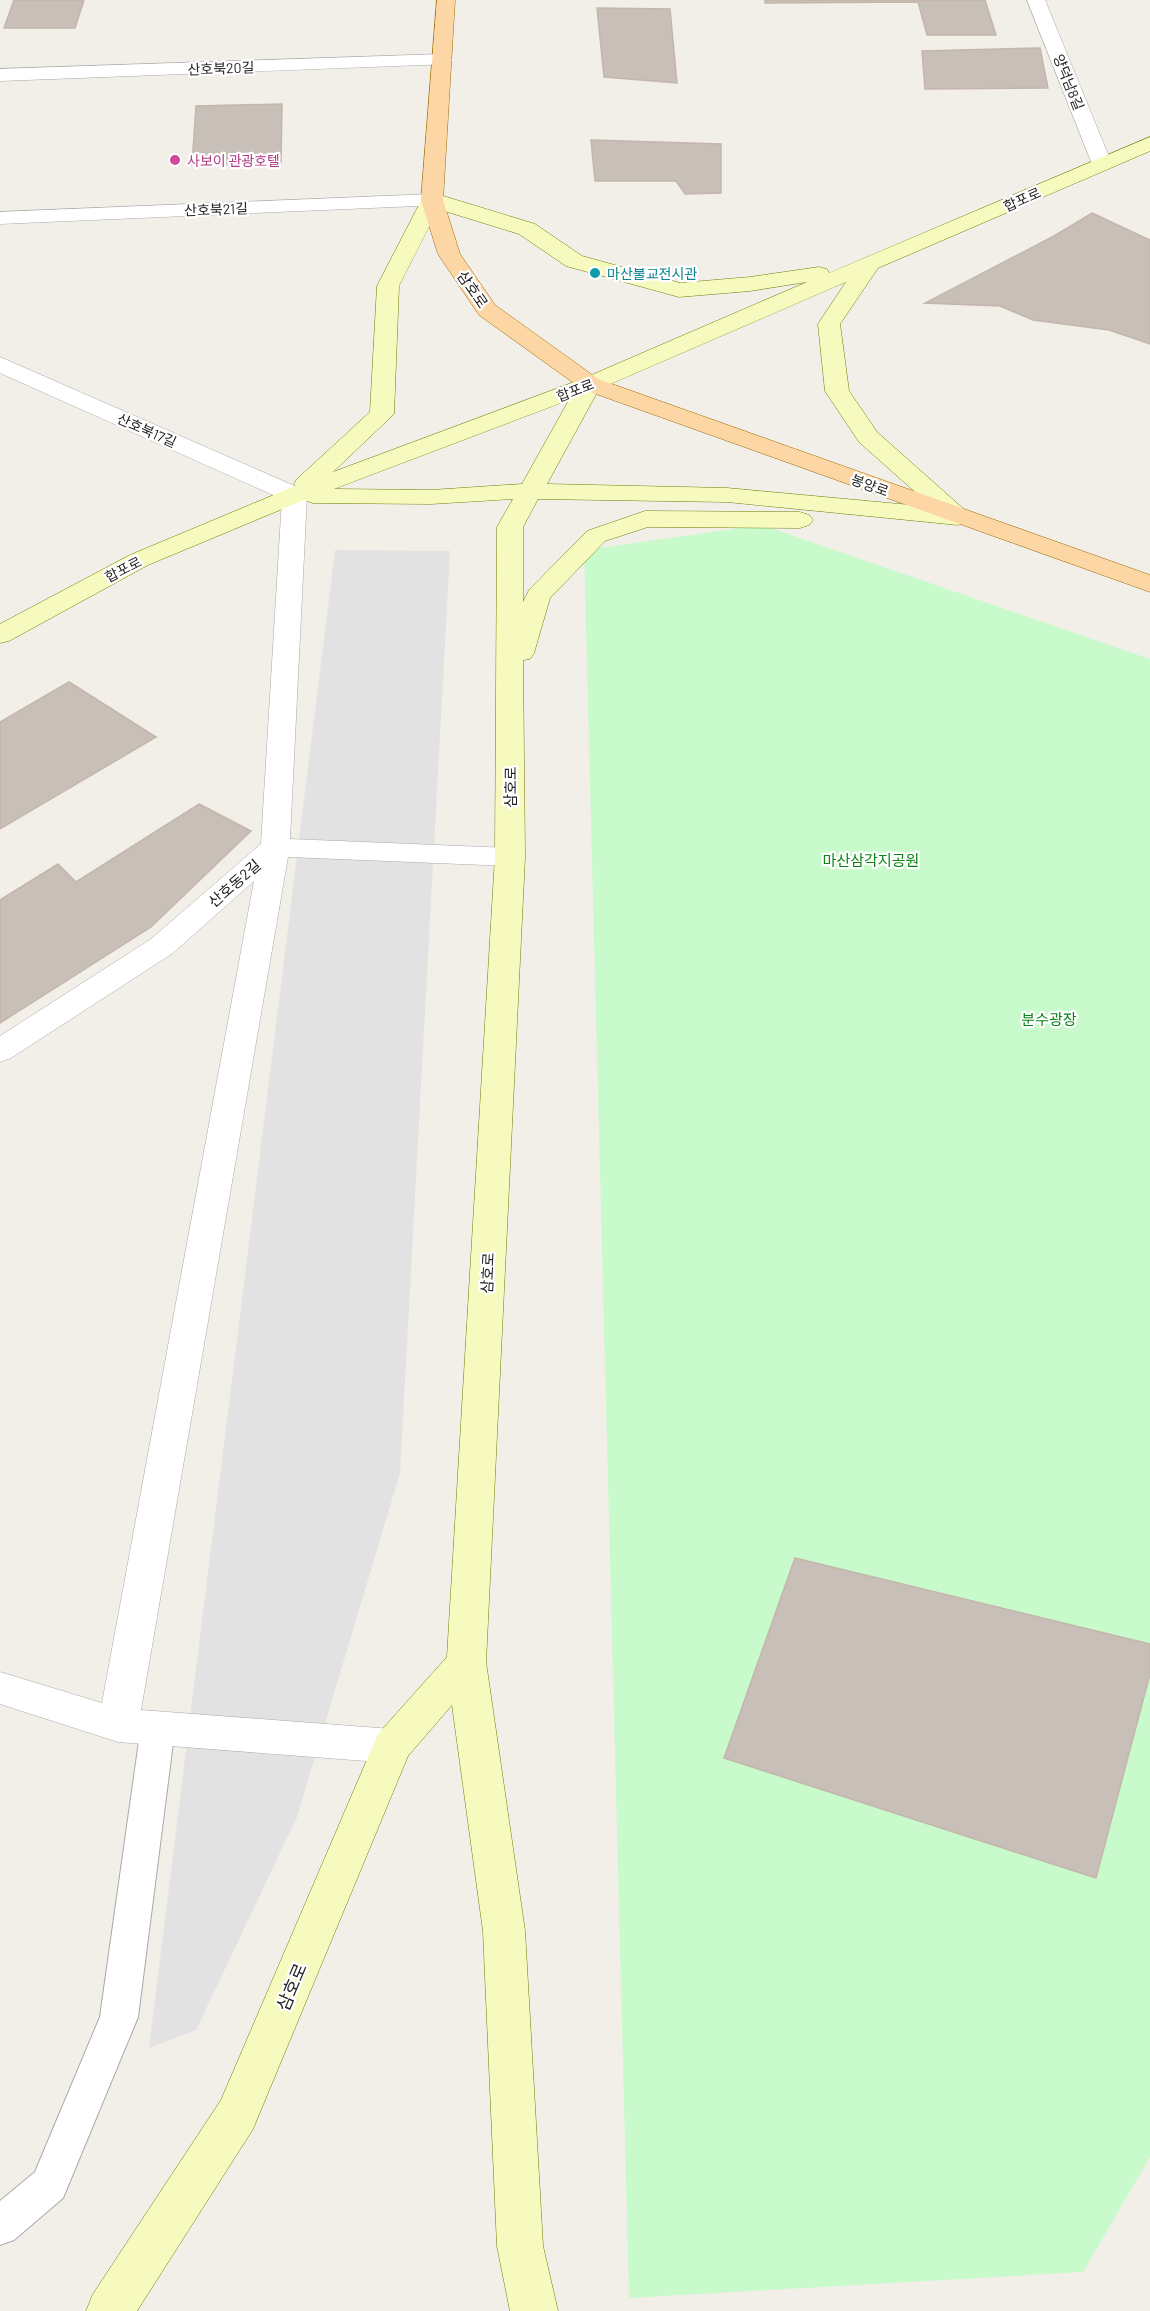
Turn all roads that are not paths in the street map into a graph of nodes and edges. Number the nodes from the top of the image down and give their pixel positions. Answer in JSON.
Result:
{"nodes":[{"id":1,"x":446,"y":0,"type":"edge"},
{"id":2,"x":1036,"y":0,"type":"edge"},
{"id":3,"x":442,"y":60,"type":"junction"},
{"id":4,"x":0,"y":75,"type":"edge"},
{"id":5,"x":1150,"y":143,"type":"edge"},
{"id":6,"x":1102,"y":164,"type":"junction"},
{"id":7,"x":432,"y":200,"type":"junction"},
{"id":8,"x":0,"y":218,"type":"edge"},
{"id":9,"x":868,"y":266,"type":"junction"},
{"id":10,"x":0,"y":364,"type":"edge"},
{"id":11,"x":590,"y":384,"type":"junction"},
{"id":12,"x":530,"y":491,"type":"junction"},
{"id":13,"x":295,"y":495,"type":"junction"},
{"id":14,"x":958,"y":517,"type":"junction"},
{"id":15,"x":1150,"y":584,"type":"edge"},
{"id":16,"x":0,"y":635,"type":"edge"},
{"id":17,"x":511,"y":687,"type":"junction"},
{"id":18,"x":275,"y":847,"type":"junction"},
{"id":19,"x":510,"y":857,"type":"junction"},
{"id":20,"x":0,"y":1051,"type":"edge"},
{"id":21,"x":466,"y":1662,"type":"junction"},
{"id":22,"x":0,"y":1688,"type":"edge"},
{"id":23,"x":118,"y":1725,"type":"junction"},
{"id":24,"x":158,"y":1727,"type":"junction"},
{"id":25,"x":392,"y":1746,"type":"junction"},
{"id":26,"x":0,"y":2226,"type":"edge"},
{"id":27,"x":110,"y":2311,"type":"edge"},
{"id":28,"x":534,"y":2311,"type":"edge"}],
"edges":[{"from":1,"to":3,"type":"main road","name":"삼호로"},
{"from":2,"to":6,"type":"street","name":"양덕남8길"},
{"from":3,"to":4,"type":"street","name":"산호북20길"},
{"from":3,"to":7,"type":"main road","name":"삼호로"},
{"from":5,"to":6,"type":"main road","name":"합포로"},
{"from":6,"to":9,"type":"main road","name":"합포로"},
{"from":7,"to":8,"type":"street","name":"산호북21길"},
{"from":7,"to":9,"type":"main road"},
{"from":7,"to":11,"type":"main road","name":"삼호로"},
{"from":7,"to":13,"type":"main road"},
{"from":9,"to":11,"type":"main road","name":"합포로"},
{"from":9,"to":14,"type":"main road"},
{"from":10,"to":13,"type":"street","name":"산호북17길"},
{"from":11,"to":12,"type":"main road","name":"삼호로"},
{"from":11,"to":13,"type":"main road","name":"합포로"},
{"from":11,"to":14,"type":"main road","name":"봉양로"},
{"from":12,"to":13,"type":"main road"},
{"from":12,"to":14,"type":"main road"},
{"from":12,"to":17,"type":"main road","name":"삼호로"},
{"from":13,"to":16,"type":"main road","name":"합포로"},
{"from":13,"to":18,"type":"street"},
{"from":14,"to":15,"type":"main road","name":"봉양로"},
{"from":14,"to":17,"type":"main road"},
{"from":17,"to":19,"type":"main road","name":"삼호로"},
{"from":18,"to":19,"type":"street"},
{"from":18,"to":20,"type":"street","name":"산호동2길"},
{"from":18,"to":23,"type":"street"},
{"from":19,"to":21,"type":"main road","name":"삼호로"},
{"from":21,"to":25,"type":"main road","name":"삼호로"},
{"from":21,"to":28,"type":"main road","name":"삼호로"},
{"from":22,"to":23,"type":"street"},
{"from":23,"to":24,"type":"street"},
{"from":24,"to":25,"type":"street"},
{"from":24,"to":26,"type":"lane"},
{"from":25,"to":27,"type":"main road","name":"삼호로"}]}
